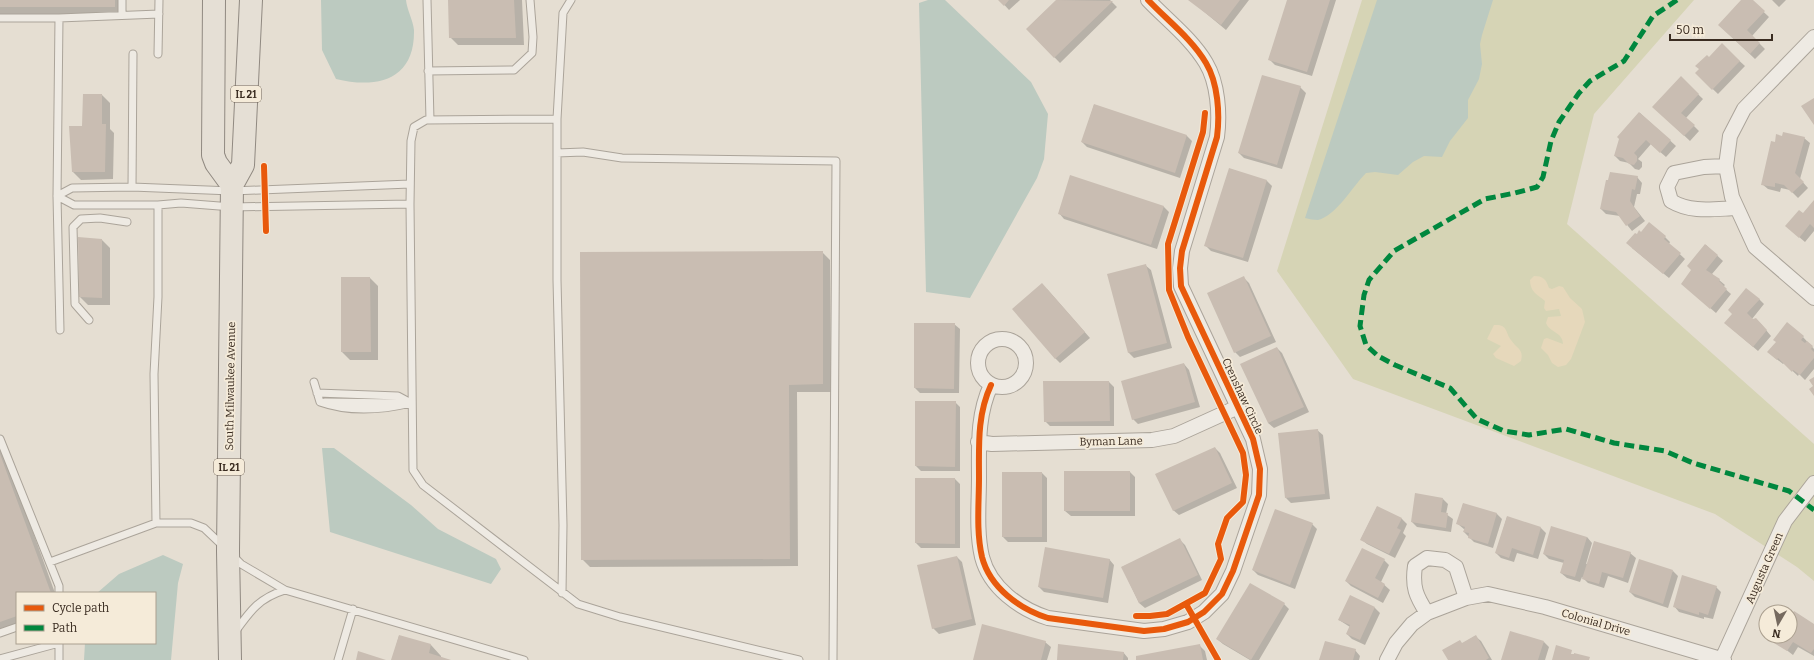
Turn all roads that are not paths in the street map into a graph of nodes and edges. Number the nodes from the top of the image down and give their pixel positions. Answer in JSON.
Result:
{"nodes":[{"id":1,"x":122,"y":0,"type":"edge"},
{"id":2,"x":159,"y":0,"type":"edge"},
{"id":3,"x":214,"y":0,"type":"edge"},
{"id":4,"x":251,"y":0,"type":"edge"},
{"id":5,"x":427,"y":0,"type":"edge"},
{"id":6,"x":530,"y":0,"type":"edge"},
{"id":7,"x":571,"y":0,"type":"edge"},
{"id":8,"x":1148,"y":0,"type":"edge"},
{"id":9,"x":159,"y":14,"type":"junction"},
{"id":10,"x":122,"y":15,"type":"junction"},
{"id":11,"x":0,"y":18,"type":"edge"},
{"id":12,"x":59,"y":18,"type":"junction"},
{"id":13,"x":1814,"y":37,"type":"edge"},
{"id":14,"x":134,"y":54,"type":"dead end"},
{"id":15,"x":158,"y":54,"type":"dead end"},
{"id":16,"x":428,"y":71,"type":"junction"},
{"id":17,"x":556,"y":118,"type":"junction"},
{"id":18,"x":430,"y":120,"type":"junction"},
{"id":19,"x":557,"y":153,"type":"junction"},
{"id":20,"x":1726,"y":166,"type":"junction"},
{"id":21,"x":410,"y":184,"type":"junction"},
{"id":22,"x":132,"y":187,"type":"junction"},
{"id":23,"x":232,"y":194,"type":"junction"},
{"id":24,"x":57,"y":196,"type":"junction"},
{"id":25,"x":410,"y":204,"type":"junction"},
{"id":26,"x":158,"y":205,"type":"junction"},
{"id":27,"x":1736,"y":208,"type":"junction"},
{"id":28,"x":127,"y":222,"type":"dead end"},
{"id":29,"x":1814,"y":298,"type":"edge"},
{"id":30,"x":89,"y":320,"type":"dead end"},
{"id":31,"x":60,"y":330,"type":"dead end"},
{"id":32,"x":314,"y":382,"type":"dead end"},
{"id":33,"x":991,"y":385,"type":"dead end"},
{"id":34,"x":317,"y":393,"type":"junction"},
{"id":35,"x":411,"y":403,"type":"junction"},
{"id":36,"x":1238,"y":407,"type":"junction"},
{"id":37,"x":0,"y":439,"type":"edge"},
{"id":38,"x":978,"y":442,"type":"junction"},
{"id":39,"x":1814,"y":483,"type":"edge"},
{"id":40,"x":156,"y":523,"type":"junction"},
{"id":41,"x":228,"y":551,"type":"junction"},
{"id":42,"x":50,"y":562,"type":"junction"},
{"id":43,"x":285,"y":590,"type":"junction"},
{"id":44,"x":59,"y":592,"type":"edge"},
{"id":45,"x":562,"y":593,"type":"junction"},
{"id":46,"x":1466,"y":598,"type":"junction"},
{"id":47,"x":353,"y":609,"type":"junction"},
{"id":48,"x":1427,"y":613,"type":"junction"},
{"id":49,"x":16,"y":627,"type":"edge"},
{"id":50,"x":0,"y":633,"type":"edge"},
{"id":51,"x":54,"y":644,"type":"edge"},
{"id":52,"x":59,"y":644,"type":"edge"},
{"id":53,"x":230,"y":649,"type":"edge"},
{"id":54,"x":500,"y":656,"type":"edge"},
{"id":55,"x":0,"y":659,"type":"edge"},
{"id":56,"x":1723,"y":659,"type":"edge"},
{"id":57,"x":59,"y":660,"type":"edge"},
{"id":58,"x":338,"y":660,"type":"edge"},
{"id":59,"x":524,"y":660,"type":"edge"},
{"id":60,"x":799,"y":660,"type":"edge"},
{"id":61,"x":833,"y":660,"type":"edge"},
{"id":62,"x":1387,"y":660,"type":"edge"}],
"edges":[{"from":1,"to":10,"type":"lane"},
{"from":2,"to":9,"type":"lane"},
{"from":3,"to":23,"type":"main road"},
{"from":4,"to":23,"type":"main road","name":"South Milwaukee Avenue","number":"IL 21"},
{"from":5,"to":16,"type":"lane"},
{"from":6,"to":16,"type":"lane"},
{"from":7,"to":17,"type":"lane"},
{"from":8,"to":36,"type":"street","name":"Crenshaw Circle"},
{"from":9,"to":10,"type":"lane"},
{"from":9,"to":15,"type":"lane"},
{"from":10,"to":12,"type":"lane"},
{"from":11,"to":12,"type":"lane"},
{"from":12,"to":24,"type":"lane"},
{"from":13,"to":20,"type":"street"},
{"from":14,"to":22,"type":"lane"},
{"from":16,"to":18,"type":"lane"},
{"from":17,"to":18,"type":"lane"},
{"from":17,"to":19,"type":"lane"},
{"from":18,"to":21,"type":"lane"},
{"from":19,"to":45,"type":"lane"},
{"from":19,"to":61,"type":"lane"},
{"from":20,"to":27,"type":"street"},
{"from":20,"to":27,"type":"street"},
{"from":21,"to":23,"type":"lane"},
{"from":21,"to":25,"type":"lane"},
{"from":22,"to":23,"type":"lane"},
{"from":22,"to":24,"type":"lane"},
{"from":23,"to":25,"type":"lane"},
{"from":23,"to":26,"type":"lane"},
{"from":23,"to":41,"type":"main road","name":"South Milwaukee Avenue","number":"IL 21"},
{"from":24,"to":26,"type":"lane"},
{"from":24,"to":31,"type":"lane"},
{"from":25,"to":35,"type":"lane"},
{"from":26,"to":40,"type":"lane"},
{"from":27,"to":29,"type":"street"},
{"from":28,"to":30,"type":"lane"},
{"from":32,"to":34,"type":"lane"},
{"from":33,"to":38,"type":"street","name":"Crenshaw Circle"},
{"from":34,"to":35,"type":"lane"},
{"from":34,"to":35,"type":"lane"},
{"from":35,"to":45,"type":"lane"},
{"from":36,"to":38,"type":"street","name":"Byman Lane"},
{"from":36,"to":38,"type":"street","name":"Crenshaw Circle"},
{"from":37,"to":42,"type":"lane"},
{"from":39,"to":56,"type":"street","name":"Augusta Green"},
{"from":40,"to":41,"type":"lane"},
{"from":40,"to":42,"type":"lane"},
{"from":41,"to":43,"type":"lane"},
{"from":41,"to":53,"type":"main road","name":"South Milwaukee Avenue","number":"IL 21"},
{"from":42,"to":44,"type":"lane"},
{"from":43,"to":47,"type":"lane"},
{"from":43,"to":53,"type":"lane"},
{"from":45,"to":60,"type":"lane"},
{"from":46,"to":48,"type":"street","name":"Colonial Drive"},
{"from":46,"to":48,"type":"street"},
{"from":46,"to":56,"type":"street","name":"Colonial Drive"},
{"from":47,"to":54,"type":"lane"},
{"from":47,"to":58,"type":"lane"},
{"from":48,"to":62,"type":"street","name":"Colonial Drive"},
{"from":49,"to":50,"type":"lane"},
{"from":51,"to":55,"type":"lane"},
{"from":52,"to":57,"type":"lane"},
{"from":54,"to":59,"type":"lane"}]}
